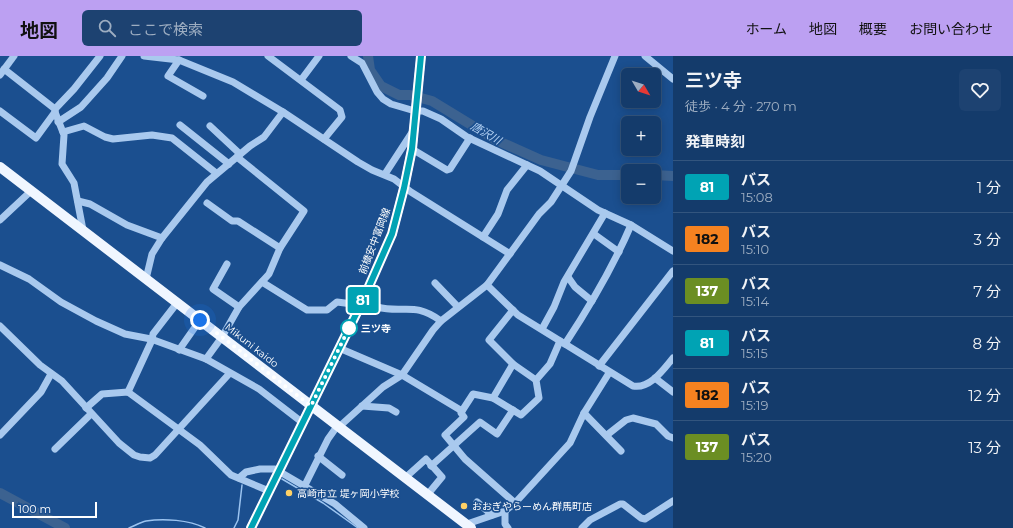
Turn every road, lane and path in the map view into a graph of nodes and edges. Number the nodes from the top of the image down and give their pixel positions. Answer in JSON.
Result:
{"nodes":[{"id":1,"x":14,"y":56,"type":"edge"},
{"id":2,"x":100,"y":56,"type":"edge"},
{"id":3,"x":122,"y":56,"type":"edge"},
{"id":4,"x":144,"y":56,"type":"edge"},
{"id":5,"x":268,"y":56,"type":"edge"},
{"id":6,"x":320,"y":56,"type":"edge"},
{"id":7,"x":351,"y":56,"type":"edge"},
{"id":8,"x":421,"y":56,"type":"edge"},
{"id":9,"x":615,"y":56,"type":"edge"},
{"id":10,"x":645,"y":56,"type":"edge"},
{"id":11,"x":163,"y":57,"type":"edge"},
{"id":12,"x":179,"y":60,"type":"junction"},
{"id":13,"x":2,"y":72,"type":"edge"},
{"id":14,"x":673,"y":79,"type":"edge"},
{"id":15,"x":300,"y":80,"type":"junction"},
{"id":16,"x":203,"y":96,"type":"dead end"},
{"id":17,"x":55,"y":110,"type":"junction"},
{"id":18,"x":0,"y":111,"type":"edge"},
{"id":19,"x":415,"y":111,"type":"junction"},
{"id":20,"x":283,"y":112,"type":"junction"},
{"id":21,"x":58,"y":122,"type":"junction"},
{"id":22,"x":180,"y":124,"type":"dead end"},
{"id":23,"x":210,"y":126,"type":"dead end"},
{"id":24,"x":414,"y":129,"type":"junction"},
{"id":25,"x":63,"y":132,"type":"junction"},
{"id":26,"x":470,"y":138,"type":"junction"},
{"id":27,"x":324,"y":139,"type":"junction"},
{"id":28,"x":412,"y":149,"type":"junction"},
{"id":29,"x":239,"y":156,"type":"junction"},
{"id":30,"x":229,"y":164,"type":"junction"},
{"id":31,"x":526,"y":165,"type":"junction"},
{"id":32,"x":0,"y":167,"type":"edge"},
{"id":33,"x":216,"y":173,"type":"junction"},
{"id":34,"x":385,"y":174,"type":"junction"},
{"id":35,"x":562,"y":186,"type":"junction"},
{"id":36,"x":404,"y":188,"type":"junction"},
{"id":37,"x":31,"y":191,"type":"junction"},
{"id":38,"x":78,"y":201,"type":"junction"},
{"id":39,"x":206,"y":203,"type":"dead end"},
{"id":40,"x":605,"y":213,"type":"junction"},
{"id":41,"x":0,"y":220,"type":"edge"},
{"id":42,"x":630,"y":225,"type":"junction"},
{"id":43,"x":82,"y":230,"type":"junction"},
{"id":44,"x":594,"y":234,"type":"junction"},
{"id":45,"x":483,"y":237,"type":"junction"},
{"id":46,"x":162,"y":238,"type":"junction"},
{"id":47,"x":280,"y":248,"type":"junction"},
{"id":48,"x":673,"y":251,"type":"edge"},
{"id":49,"x":619,"y":252,"type":"junction"},
{"id":50,"x":510,"y":254,"type":"junction"},
{"id":51,"x":227,"y":264,"type":"dead end"},
{"id":52,"x":0,"y":265,"type":"edge"},
{"id":53,"x":673,"y":271,"type":"edge"},
{"id":54,"x":568,"y":277,"type":"junction"},
{"id":55,"x":146,"y":279,"type":"junction"},
{"id":56,"x":262,"y":282,"type":"junction"},
{"id":57,"x":435,"y":283,"type":"dead end"},
{"id":58,"x":487,"y":284,"type":"junction"},
{"id":59,"x":592,"y":301,"type":"junction"},
{"id":60,"x":362,"y":302,"type":"junction"},
{"id":61,"x":177,"y":303,"type":"junction"},
{"id":62,"x":239,"y":307,"type":"junction"},
{"id":63,"x":458,"y":307,"type":"junction"},
{"id":64,"x":513,"y":310,"type":"junction"},
{"id":65,"x":200,"y":320,"type":"junction"},
{"id":66,"x":441,"y":321,"type":"junction"},
{"id":67,"x":0,"y":326,"type":"edge"},
{"id":68,"x":542,"y":330,"type":"junction"},
{"id":69,"x":222,"y":337,"type":"junction"},
{"id":70,"x":152,"y":340,"type":"junction"},
{"id":71,"x":563,"y":343,"type":"junction"},
{"id":72,"x":340,"y":348,"type":"junction"},
{"id":73,"x":179,"y":350,"type":"junction"},
{"id":74,"x":673,"y":358,"type":"edge"},
{"id":75,"x":206,"y":360,"type":"junction"},
{"id":76,"x":513,"y":364,"type":"junction"},
{"id":77,"x":599,"y":366,"type":"junction"},
{"id":78,"x":609,"y":373,"type":"junction"},
{"id":79,"x":50,"y":374,"type":"junction"},
{"id":80,"x":229,"y":374,"type":"junction"},
{"id":81,"x":402,"y":375,"type":"junction"},
{"id":82,"x":655,"y":378,"type":"junction"},
{"id":83,"x":536,"y":380,"type":"junction"},
{"id":84,"x":128,"y":392,"type":"junction"},
{"id":85,"x":673,"y":392,"type":"edge"},
{"id":86,"x":493,"y":398,"type":"junction"},
{"id":87,"x":311,"y":406,"type":"junction"},
{"id":88,"x":362,"y":406,"type":"junction"},
{"id":89,"x":462,"y":410,"type":"junction"},
{"id":90,"x":513,"y":410,"type":"junction"},
{"id":91,"x":89,"y":411,"type":"junction"},
{"id":92,"x":396,"y":412,"type":"dead end"},
{"id":93,"x":584,"y":413,"type":"junction"},
{"id":94,"x":303,"y":422,"type":"junction"},
{"id":95,"x":339,"y":426,"type":"junction"},
{"id":96,"x":179,"y":428,"type":"junction"},
{"id":97,"x":0,"y":435,"type":"edge"},
{"id":98,"x":607,"y":435,"type":"junction"},
{"id":99,"x":673,"y":438,"type":"edge"},
{"id":100,"x":453,"y":446,"type":"junction"},
{"id":101,"x":55,"y":449,"type":"dead end"},
{"id":102,"x":621,"y":451,"type":"dead end"},
{"id":103,"x":318,"y":456,"type":"junction"},
{"id":104,"x":431,"y":466,"type":"junction"},
{"id":105,"x":279,"y":472,"type":"junction"},
{"id":106,"x":342,"y":475,"type":"dead end"},
{"id":107,"x":406,"y":477,"type":"junction"},
{"id":108,"x":239,"y":478,"type":"junction"},
{"id":109,"x":305,"y":485,"type":"junction"},
{"id":110,"x":269,"y":491,"type":"junction"},
{"id":111,"x":428,"y":494,"type":"junction"},
{"id":112,"x":673,"y":501,"type":"edge"},
{"id":113,"x":477,"y":502,"type":"dead end"},
{"id":114,"x":515,"y":503,"type":"junction"},
{"id":115,"x":505,"y":511,"type":"junction"},
{"id":116,"x":492,"y":515,"type":"junction"},
{"id":117,"x":469,"y":526,"type":"edge"},
{"id":118,"x":251,"y":528,"type":"edge"},
{"id":119,"x":364,"y":528,"type":"edge"},
{"id":120,"x":508,"y":528,"type":"edge"},
{"id":121,"x":582,"y":528,"type":"edge"}],
"edges":[{"from":1,"to":13,"type":"street"},
{"from":2,"to":17,"type":"street"},
{"from":3,"to":21,"type":"street"},
{"from":4,"to":11,"type":"street"},
{"from":5,"to":15,"type":"street"},
{"from":6,"to":15,"type":"street"},
{"from":7,"to":19,"type":"street"},
{"from":8,"to":19,"type":"main road","name":"前橋安中富岡線"},
{"from":9,"to":35,"type":"street"},
{"from":10,"to":14,"type":"street"},
{"from":11,"to":12,"type":"street"},
{"from":12,"to":16,"type":"street"},
{"from":12,"to":20,"type":"street"},
{"from":13,"to":17,"type":"street"},
{"from":15,"to":27,"type":"street"},
{"from":17,"to":18,"type":"street"},
{"from":17,"to":21,"type":"street"},
{"from":19,"to":24,"type":"main road","name":"前橋安中富岡線"},
{"from":19,"to":26,"type":"street"},
{"from":20,"to":27,"type":"street"},
{"from":20,"to":29,"type":"street"},
{"from":21,"to":25,"type":"street"},
{"from":22,"to":30,"type":"street"},
{"from":23,"to":29,"type":"street"},
{"from":24,"to":28,"type":"main road","name":"前橋安中富岡線"},
{"from":24,"to":34,"type":"street"},
{"from":25,"to":33,"type":"street"},
{"from":25,"to":38,"type":"street"},
{"from":26,"to":28,"type":"street"},
{"from":26,"to":31,"type":"street"},
{"from":27,"to":34,"type":"street"},
{"from":28,"to":36,"type":"main road","name":"前橋安中富岡線"},
{"from":29,"to":30,"type":"street"},
{"from":29,"to":47,"type":"street"},
{"from":30,"to":33,"type":"street"},
{"from":31,"to":35,"type":"street"},
{"from":31,"to":45,"type":"street"},
{"from":32,"to":37,"type":"main road","name":"Mikuni kaido"},
{"from":33,"to":46,"type":"street"},
{"from":34,"to":36,"type":"street"},
{"from":35,"to":40,"type":"street"},
{"from":35,"to":50,"type":"street"},
{"from":36,"to":45,"type":"street"},
{"from":36,"to":60,"type":"main road","name":"前橋安中富岡線"},
{"from":37,"to":41,"type":"street"},
{"from":37,"to":43,"type":"main road","name":"Mikuni kaido"},
{"from":38,"to":43,"type":"street"},
{"from":38,"to":46,"type":"street"},
{"from":39,"to":47,"type":"street"},
{"from":40,"to":42,"type":"street"},
{"from":40,"to":44,"type":"street"},
{"from":42,"to":48,"type":"street"},
{"from":42,"to":49,"type":"street"},
{"from":43,"to":55,"type":"main road","name":"Mikuni kaido"},
{"from":44,"to":49,"type":"street"},
{"from":44,"to":54,"type":"street"},
{"from":45,"to":50,"type":"street"},
{"from":46,"to":55,"type":"street"},
{"from":47,"to":56,"type":"street"},
{"from":49,"to":59,"type":"street"},
{"from":50,"to":58,"type":"street"},
{"from":51,"to":62,"type":"street"},
{"from":52,"to":70,"type":"street"},
{"from":53,"to":77,"type":"street"},
{"from":54,"to":59,"type":"street"},
{"from":54,"to":68,"type":"street"},
{"from":55,"to":61,"type":"main road","name":"Mikuni kaido"},
{"from":56,"to":60,"type":"street"},
{"from":56,"to":62,"type":"street"},
{"from":57,"to":63,"type":"street"},
{"from":58,"to":63,"type":"street"},
{"from":58,"to":64,"type":"street"},
{"from":59,"to":71,"type":"street"},
{"from":60,"to":66,"type":"street"},
{"from":60,"to":72,"type":"main road","name":"前橋安中富岡線"},
{"from":61,"to":65,"type":"main road","name":"Mikuni kaido"},
{"from":61,"to":70,"type":"street"},
{"from":62,"to":69,"type":"street"},
{"from":63,"to":66,"type":"street"},
{"from":64,"to":68,"type":"street"},
{"from":64,"to":76,"type":"street"},
{"from":65,"to":69,"type":"main road","name":"Mikuni kaido"},
{"from":65,"to":73,"type":"street"},
{"from":66,"to":81,"type":"street"},
{"from":67,"to":79,"type":"street"},
{"from":68,"to":71,"type":"street"},
{"from":69,"to":75,"type":"street"},
{"from":69,"to":87,"type":"main road","name":"Mikuni kaido"},
{"from":70,"to":73,"type":"street"},
{"from":70,"to":84,"type":"street"},
{"from":71,"to":77,"type":"street"},
{"from":71,"to":83,"type":"street"},
{"from":72,"to":81,"type":"street"},
{"from":72,"to":87,"type":"main road","name":"前橋安中富岡線"},
{"from":73,"to":75,"type":"street"},
{"from":74,"to":82,"type":"street"},
{"from":75,"to":80,"type":"street"},
{"from":76,"to":83,"type":"street"},
{"from":76,"to":86,"type":"street"},
{"from":77,"to":78,"type":"street"},
{"from":78,"to":82,"type":"street"},
{"from":78,"to":93,"type":"street"},
{"from":79,"to":91,"type":"street"},
{"from":79,"to":97,"type":"street"},
{"from":80,"to":94,"type":"street"},
{"from":80,"to":96,"type":"street"},
{"from":81,"to":88,"type":"street"},
{"from":81,"to":89,"type":"street"},
{"from":82,"to":85,"type":"street"},
{"from":83,"to":90,"type":"street"},
{"from":84,"to":91,"type":"street"},
{"from":84,"to":96,"type":"street"},
{"from":86,"to":89,"type":"street"},
{"from":86,"to":90,"type":"street"},
{"from":87,"to":94,"type":"main road","name":"前橋安中富岡線"},
{"from":87,"to":95,"type":"main road","name":"Mikuni kaido"},
{"from":88,"to":92,"type":"street"},
{"from":88,"to":95,"type":"street"},
{"from":89,"to":100,"type":"street"},
{"from":90,"to":100,"type":"street"},
{"from":91,"to":96,"type":"street"},
{"from":91,"to":101,"type":"street"},
{"from":93,"to":98,"type":"street"},
{"from":93,"to":114,"type":"street"},
{"from":94,"to":105,"type":"main road","name":"前橋安中富岡線"},
{"from":95,"to":103,"type":"street"},
{"from":95,"to":107,"type":"main road","name":"Mikuni kaido"},
{"from":96,"to":108,"type":"street"},
{"from":98,"to":99,"type":"street"},
{"from":98,"to":102,"type":"street"},
{"from":100,"to":104,"type":"street"},
{"from":100,"to":114,"type":"street"},
{"from":103,"to":106,"type":"street"},
{"from":103,"to":109,"type":"street"},
{"from":104,"to":107,"type":"street"},
{"from":104,"to":111,"type":"street"},
{"from":105,"to":108,"type":"street"},
{"from":105,"to":109,"type":"street"},
{"from":105,"to":110,"type":"main road","name":"前橋安中富岡線"},
{"from":107,"to":111,"type":"main road","name":"Mikuni kaido"},
{"from":108,"to":110,"type":"street"},
{"from":109,"to":119,"type":"street"},
{"from":110,"to":118,"type":"main road","name":"前橋安中富岡線"},
{"from":111,"to":117,"type":"main road","name":"Mikuni kaido"},
{"from":112,"to":121,"type":"street"},
{"from":113,"to":116,"type":"street"},
{"from":114,"to":115,"type":"street"},
{"from":115,"to":116,"type":"street"},
{"from":115,"to":120,"type":"street"},
{"from":116,"to":117,"type":"street"}]}
